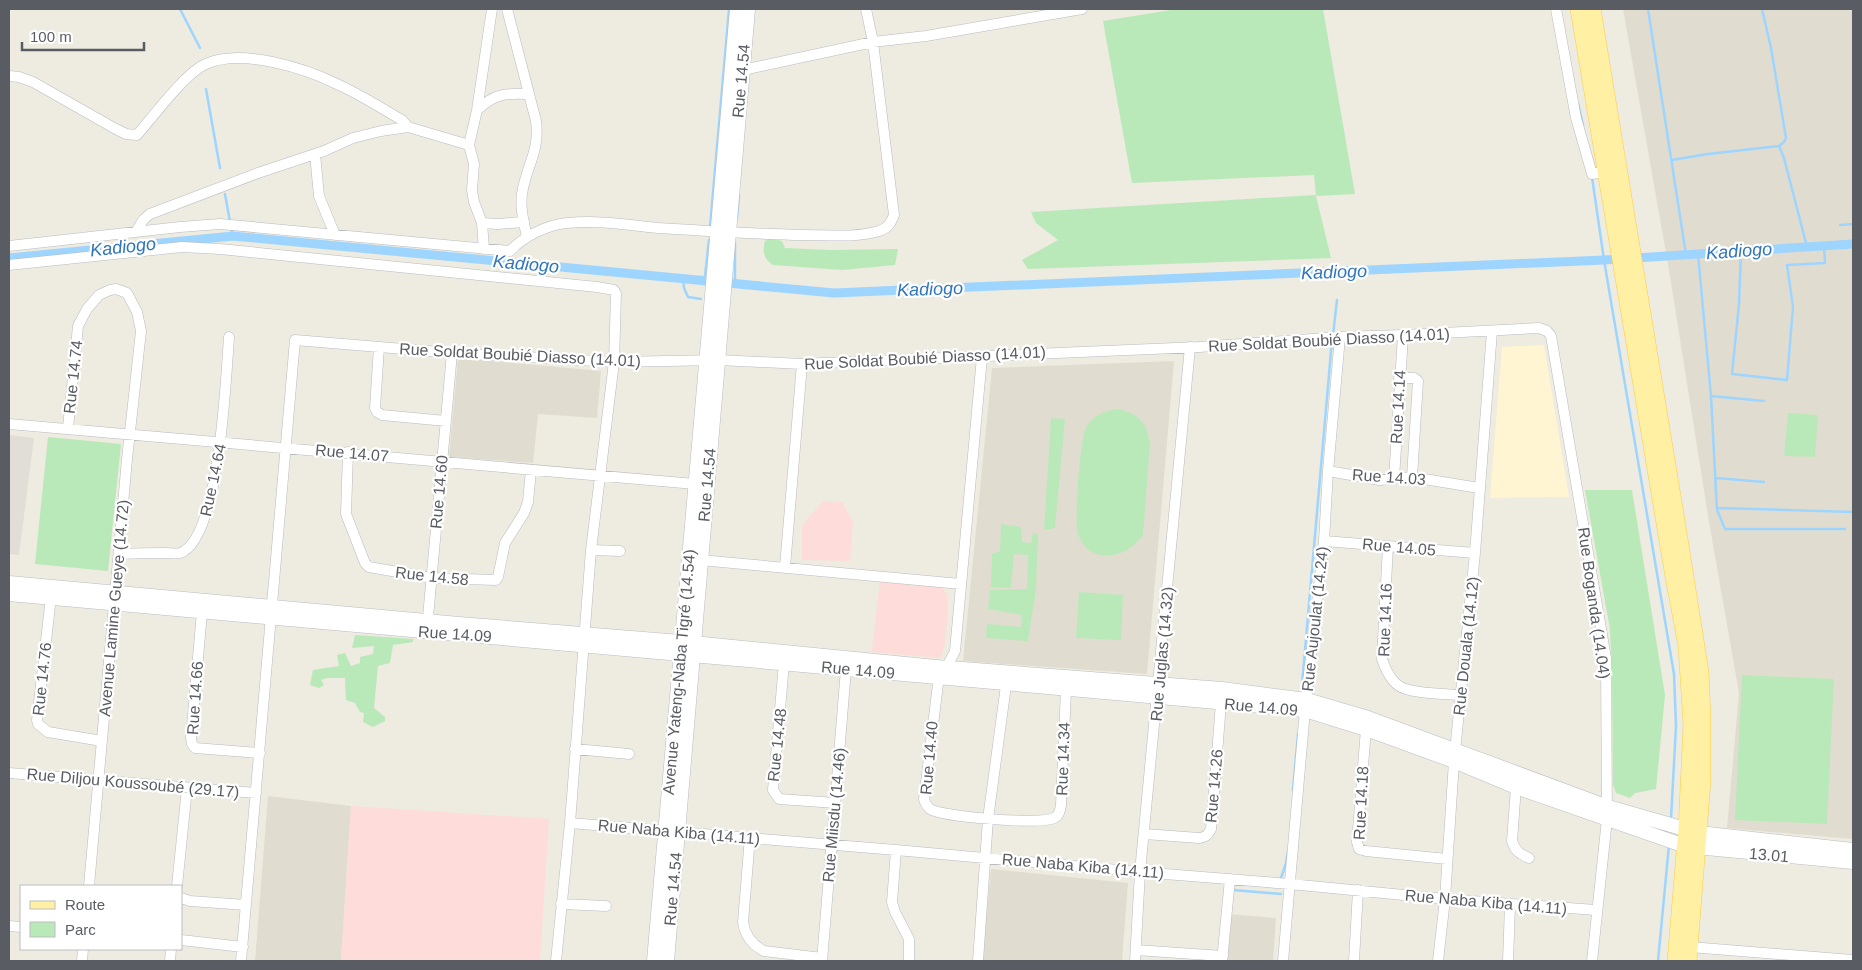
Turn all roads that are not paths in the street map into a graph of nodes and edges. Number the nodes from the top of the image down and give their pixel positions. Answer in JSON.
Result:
{"nodes":[{"id":1,"x":492,"y":9,"type":"edge"},
{"id":2,"x":508,"y":9,"type":"edge"},
{"id":3,"x":736,"y":9,"type":"edge"},
{"id":4,"x":748,"y":9,"type":"edge"},
{"id":5,"x":866,"y":9,"type":"edge"},
{"id":6,"x":1082,"y":9,"type":"edge"},
{"id":7,"x":1556,"y":9,"type":"edge"},
{"id":8,"x":1578,"y":9,"type":"edge"},
{"id":9,"x":1592,"y":9,"type":"edge"},
{"id":10,"x":873,"y":42,"type":"junction"},
{"id":11,"x":737,"y":69,"type":"junction"},
{"id":12,"x":9,"y":76,"type":"edge"},
{"id":13,"x":528,"y":94,"type":"junction"},
{"id":14,"x":477,"y":110,"type":"junction"},
{"id":15,"x":408,"y":127,"type":"junction"},
{"id":16,"x":470,"y":145,"type":"junction"},
{"id":17,"x":315,"y":154,"type":"junction"},
{"id":18,"x":1612,"y":171,"type":"junction"},
{"id":19,"x":524,"y":222,"type":"junction"},
{"id":20,"x":482,"y":224,"type":"junction"},
{"id":21,"x":136,"y":232,"type":"junction"},
{"id":22,"x":723,"y":232,"type":"junction"},
{"id":23,"x":335,"y":235,"type":"junction"},
{"id":24,"x":528,"y":237,"type":"junction"},
{"id":25,"x":9,"y":246,"type":"edge"},
{"id":26,"x":484,"y":250,"type":"junction"},
{"id":27,"x":9,"y":265,"type":"edge"},
{"id":28,"x":140,"y":331,"type":"joint"},
{"id":29,"x":1492,"y":331,"type":"junction"},
{"id":30,"x":1403,"y":335,"type":"junction"},
{"id":31,"x":1551,"y":336,"type":"joint"},
{"id":32,"x":229,"y":337,"type":"dead end"},
{"id":33,"x":1340,"y":337,"type":"junction"},
{"id":34,"x":379,"y":347,"type":"junction"},
{"id":35,"x":1190,"y":347,"type":"junction"},
{"id":36,"x":452,"y":353,"type":"junction"},
{"id":37,"x":982,"y":357,"type":"junction"},
{"id":38,"x":712,"y":361,"type":"junction"},
{"id":39,"x":614,"y":362,"type":"junction"},
{"id":40,"x":802,"y":364,"type":"junction"},
{"id":41,"x":1400,"y":378,"type":"junction"},
{"id":42,"x":446,"y":421,"type":"junction"},
{"id":43,"x":9,"y":424,"type":"edge"},
{"id":44,"x":68,"y":428,"type":"junction"},
{"id":45,"x":130,"y":433,"type":"junction"},
{"id":46,"x":222,"y":442,"type":"junction"},
{"id":47,"x":287,"y":447,"type":"junction"},
{"id":48,"x":348,"y":452,"type":"junction"},
{"id":49,"x":442,"y":462,"type":"junction"},
{"id":50,"x":531,"y":470,"type":"junction"},
{"id":51,"x":1328,"y":471,"type":"junction"},
{"id":52,"x":598,"y":475,"type":"junction"},
{"id":53,"x":1412,"y":477,"type":"junction"},
{"id":54,"x":1394,"y":479,"type":"junction"},
{"id":55,"x":695,"y":484,"type":"junction"},
{"id":56,"x":1479,"y":488,"type":"junction"},
{"id":57,"x":1324,"y":541,"type":"junction"},
{"id":58,"x":1388,"y":546,"type":"junction"},
{"id":59,"x":591,"y":550,"type":"junction"},
{"id":60,"x":620,"y":551,"type":"dead end"},
{"id":61,"x":1474,"y":553,"type":"junction"},
{"id":62,"x":119,"y":554,"type":"junction"},
{"id":63,"x":700,"y":560,"type":"junction"},
{"id":64,"x":785,"y":567,"type":"junction"},
{"id":65,"x":432,"y":578,"type":"junction"},
{"id":66,"x":9,"y":583,"type":"edge"},
{"id":67,"x":961,"y":584,"type":"junction"},
{"id":68,"x":9,"y":594,"type":"edge"},
{"id":69,"x":51,"y":597,"type":"junction"},
{"id":70,"x":114,"y":598,"type":"junction"},
{"id":71,"x":202,"y":612,"type":"junction"},
{"id":72,"x":271,"y":612,"type":"junction"},
{"id":73,"x":428,"y":627,"type":"junction"},
{"id":74,"x":583,"y":639,"type":"junction"},
{"id":75,"x":687,"y":648,"type":"junction"},
{"id":76,"x":784,"y":663,"type":"junction"},
{"id":77,"x":846,"y":669,"type":"junction"},
{"id":78,"x":943,"y":673,"type":"junction"},
{"id":79,"x":1007,"y":678,"type":"junction"},
{"id":80,"x":1066,"y":690,"type":"junction"},
{"id":81,"x":1158,"y":691,"type":"junction"},
{"id":82,"x":1461,"y":695,"type":"junction"},
{"id":83,"x":1221,"y":703,"type":"junction"},
{"id":84,"x":1306,"y":705,"type":"junction"},
{"id":85,"x":1366,"y":729,"type":"junction"},
{"id":86,"x":102,"y":741,"type":"junction"},
{"id":87,"x":575,"y":749,"type":"junction"},
{"id":88,"x":260,"y":753,"type":"junction"},
{"id":89,"x":629,"y":754,"type":"dead end"},
{"id":90,"x":1454,"y":756,"type":"junction"},
{"id":91,"x":9,"y":773,"type":"edge"},
{"id":92,"x":99,"y":780,"type":"junction"},
{"id":93,"x":1516,"y":787,"type":"junction"},
{"id":94,"x":187,"y":788,"type":"junction"},
{"id":95,"x":256,"y":793,"type":"junction"},
{"id":96,"x":836,"y":803,"type":"junction"},
{"id":97,"x":1607,"y":813,"type":"junction"},
{"id":98,"x":988,"y":819,"type":"junction"},
{"id":99,"x":570,"y":823,"type":"junction"},
{"id":100,"x":671,"y":831,"type":"junction"},
{"id":101,"x":1145,"y":834,"type":"junction"},
{"id":102,"x":750,"y":837,"type":"junction"},
{"id":103,"x":1692,"y":839,"type":"junction"},
{"id":104,"x":832,"y":844,"type":"junction"},
{"id":105,"x":896,"y":850,"type":"junction"},
{"id":106,"x":1853,"y":850,"type":"edge"},
{"id":107,"x":985,"y":857,"type":"junction"},
{"id":108,"x":1529,"y":858,"type":"dead end"},
{"id":109,"x":1447,"y":859,"type":"junction"},
{"id":110,"x":1853,"y":862,"type":"edge"},
{"id":111,"x":1140,"y":872,"type":"junction"},
{"id":112,"x":1230,"y":879,"type":"junction"},
{"id":113,"x":1290,"y":884,"type":"junction"},
{"id":114,"x":89,"y":885,"type":"edge"},
{"id":115,"x":176,"y":885,"type":"edge"},
{"id":116,"x":1358,"y":890,"type":"junction"},
{"id":117,"x":182,"y":898,"type":"edge"},
{"id":118,"x":1445,"y":899,"type":"junction"},
{"id":119,"x":561,"y":904,"type":"junction"},
{"id":120,"x":246,"y":905,"type":"junction"},
{"id":121,"x":1510,"y":905,"type":"junction"},
{"id":122,"x":606,"y":906,"type":"dead end"},
{"id":123,"x":1596,"y":910,"type":"junction"},
{"id":124,"x":182,"y":940,"type":"edge"},
{"id":125,"x":243,"y":947,"type":"junction"},
{"id":126,"x":1690,"y":954,"type":"edge"},
{"id":127,"x":1135,"y":956,"type":"edge"},
{"id":128,"x":1222,"y":959,"type":"edge"},
{"id":129,"x":822,"y":960,"type":"edge"},
{"id":130,"x":1831,"y":960,"type":"edge"},
{"id":131,"x":1853,"y":960,"type":"edge"},
{"id":132,"x":241,"y":961,"type":"edge"},
{"id":133,"x":556,"y":961,"type":"edge"},
{"id":134,"x":654,"y":961,"type":"edge"},
{"id":135,"x":667,"y":961,"type":"edge"},
{"id":136,"x":909,"y":961,"type":"edge"},
{"id":137,"x":978,"y":961,"type":"edge"},
{"id":138,"x":1283,"y":961,"type":"edge"},
{"id":139,"x":1354,"y":961,"type":"edge"},
{"id":140,"x":1438,"y":961,"type":"edge"},
{"id":141,"x":1508,"y":961,"type":"edge"},
{"id":142,"x":1592,"y":961,"type":"edge"},
{"id":143,"x":1675,"y":961,"type":"edge"}],
"edges":[{"from":1,"to":14,"type":"street"},
{"from":2,"to":13,"type":"street"},
{"from":3,"to":11,"type":"street","name":"Rue 14.54"},
{"from":4,"to":11,"type":"street","name":"Rue 14.54"},
{"from":5,"to":10,"type":"street"},
{"from":6,"to":10,"type":"street"},
{"from":7,"to":18,"type":"street"},
{"from":8,"to":18,"type":"main road"},
{"from":9,"to":18,"type":"main road"},
{"from":10,"to":11,"type":"street"},
{"from":10,"to":22,"type":"street"},
{"from":11,"to":22,"type":"street","name":"Rue 14.54"},
{"from":12,"to":15,"type":"street"},
{"from":13,"to":14,"type":"street"},
{"from":13,"to":19,"type":"street"},
{"from":14,"to":16,"type":"street"},
{"from":15,"to":16,"type":"street"},
{"from":15,"to":17,"type":"street"},
{"from":16,"to":20,"type":"street"},
{"from":17,"to":21,"type":"street"},
{"from":17,"to":23,"type":"street"},
{"from":18,"to":103,"type":"main road"},
{"from":19,"to":20,"type":"street"},
{"from":19,"to":24,"type":"street"},
{"from":20,"to":26,"type":"street"},
{"from":21,"to":23,"type":"street"},
{"from":21,"to":25,"type":"street"},
{"from":22,"to":24,"type":"street"},
{"from":22,"to":38,"type":"street","name":"Rue 14.54"},
{"from":23,"to":26,"type":"street"},
{"from":24,"to":26,"type":"street"},
{"from":27,"to":39,"type":"street"},
{"from":28,"to":44,"type":"street","name":"Rue 14.74"},
{"from":28,"to":45,"type":"street","name":"Avenue Lamine Gueye (14.72)"},
{"from":29,"to":30,"type":"street","name":"Rue Soldat Boubié Diasso (14.01)"},
{"from":29,"to":31,"type":"street","name":"Rue Soldat Boubié Diasso (14.01)"},
{"from":29,"to":56,"type":"street","name":"Rue Douala (14.12)"},
{"from":30,"to":33,"type":"street","name":"Rue Soldat Boubié Diasso (14.01)"},
{"from":30,"to":41,"type":"street","name":"Rue 14.14"},
{"from":31,"to":97,"type":"street","name":"Rue Boganda (14.04)"},
{"from":32,"to":46,"type":"street","name":"Rue 14.64"},
{"from":33,"to":35,"type":"street","name":"Rue Soldat Boubié Diasso (14.01)"},
{"from":33,"to":51,"type":"street","name":"Rue Aujoulat (14.24)"},
{"from":34,"to":36,"type":"street","name":"Rue Soldat Boubié Diasso (14.01)"},
{"from":34,"to":42,"type":"street"},
{"from":34,"to":47,"type":"street","name":"Rue Soldat Boubié Diasso (14.01)"},
{"from":35,"to":37,"type":"street","name":"Rue Soldat Boubié Diasso (14.01)"},
{"from":35,"to":81,"type":"street","name":"Rue Juglas (14.32)"},
{"from":36,"to":39,"type":"street","name":"Rue Soldat Boubié Diasso (14.01)"},
{"from":36,"to":42,"type":"street","name":"Rue 14.60"},
{"from":37,"to":40,"type":"street","name":"Rue Soldat Boubié Diasso (14.01)"},
{"from":37,"to":67,"type":"street"},
{"from":38,"to":39,"type":"street","name":"Rue Soldat Boubié Diasso (14.01)"},
{"from":38,"to":40,"type":"street","name":"Rue Soldat Boubié Diasso (14.01)"},
{"from":38,"to":55,"type":"street","name":"Avenue Yateng-Naba Tigré (14.54)"},
{"from":38,"to":63,"type":"street","name":"Rue 14.54"},
{"from":39,"to":52,"type":"street"},
{"from":40,"to":64,"type":"street"},
{"from":41,"to":53,"type":"street"},
{"from":41,"to":54,"type":"street","name":"Rue 14.14"},
{"from":42,"to":49,"type":"street","name":"Rue 14.60"},
{"from":43,"to":44,"type":"street","name":"Rue 14.07"},
{"from":44,"to":45,"type":"street","name":"Rue 14.07"},
{"from":45,"to":46,"type":"street","name":"Rue 14.07"},
{"from":45,"to":62,"type":"street","name":"Avenue Lamine Gueye (14.72)"},
{"from":46,"to":47,"type":"street","name":"Rue 14.07"},
{"from":46,"to":62,"type":"street","name":"Rue 14.64"},
{"from":47,"to":48,"type":"street","name":"Rue 14.07"},
{"from":47,"to":72,"type":"street"},
{"from":48,"to":49,"type":"street","name":"Rue 14.07"},
{"from":48,"to":65,"type":"street","name":"Rue 14.58"},
{"from":49,"to":50,"type":"street","name":"Rue 14.07"},
{"from":49,"to":65,"type":"street","name":"Rue 14.60"},
{"from":50,"to":52,"type":"street","name":"Rue 14.07"},
{"from":50,"to":65,"type":"street","name":"Rue 14.58"},
{"from":51,"to":54,"type":"street","name":"Rue 14.03"},
{"from":51,"to":57,"type":"street","name":"Rue Aujoulat (14.24)"},
{"from":52,"to":55,"type":"street","name":"Rue 14.07"},
{"from":52,"to":59,"type":"street"},
{"from":53,"to":54,"type":"street","name":"Rue 14.03"},
{"from":53,"to":56,"type":"street","name":"Rue 14.03"},
{"from":55,"to":75,"type":"street","name":"Avenue Yateng-Naba Tigré (14.54)"},
{"from":56,"to":61,"type":"street","name":"Rue Douala (14.12)"},
{"from":57,"to":58,"type":"street","name":"Rue 14.05"},
{"from":57,"to":84,"type":"street","name":"Rue Aujoulat (14.24)"},
{"from":58,"to":61,"type":"street","name":"Rue 14.05"},
{"from":58,"to":82,"type":"street","name":"Rue 14.16"},
{"from":59,"to":60,"type":"street"},
{"from":59,"to":74,"type":"street"},
{"from":61,"to":82,"type":"street","name":"Rue Douala (14.12)"},
{"from":62,"to":70,"type":"street","name":"Avenue Lamine Gueye (14.72)"},
{"from":63,"to":64,"type":"street"},
{"from":63,"to":75,"type":"street","name":"Rue 14.54"},
{"from":64,"to":67,"type":"street"},
{"from":65,"to":73,"type":"street","name":"Rue 14.60"},
{"from":66,"to":70,"type":"street","name":"Rue 14.09"},
{"from":67,"to":78,"type":"street"},
{"from":68,"to":69,"type":"street","name":"Rue 14.09"},
{"from":69,"to":70,"type":"street","name":"Rue 14.09"},
{"from":69,"to":86,"type":"street","name":"Rue 14.76"},
{"from":70,"to":71,"type":"street","name":"Rue 14.09"},
{"from":70,"to":72,"type":"street","name":"Rue 14.09"},
{"from":70,"to":86,"type":"street","name":"Avenue Lamine Gueye (14.72)"},
{"from":71,"to":72,"type":"street","name":"Rue 14.09"},
{"from":71,"to":88,"type":"street","name":"Rue 14.66"},
{"from":72,"to":73,"type":"street","name":"Rue 14.09"},
{"from":72,"to":88,"type":"street"},
{"from":73,"to":74,"type":"street","name":"Rue 14.09"},
{"from":74,"to":75,"type":"street","name":"Rue 14.09"},
{"from":74,"to":87,"type":"street"},
{"from":75,"to":76,"type":"street","name":"Rue 14.09"},
{"from":75,"to":78,"type":"street","name":"Rue 14.09"},
{"from":75,"to":100,"type":"street","name":"Rue 14.54"},
{"from":76,"to":77,"type":"street","name":"Rue 14.09"},
{"from":76,"to":96,"type":"street","name":"Rue 14.48"},
{"from":77,"to":78,"type":"street","name":"Rue 14.09"},
{"from":77,"to":96,"type":"street","name":"Rue Miisdu (14.46)"},
{"from":78,"to":79,"type":"street","name":"Rue 14.09"},
{"from":78,"to":98,"type":"street","name":"Rue 14.40"},
{"from":79,"to":80,"type":"street","name":"Rue 14.09"},
{"from":79,"to":81,"type":"street","name":"Rue 14.09"},
{"from":79,"to":98,"type":"street"},
{"from":80,"to":81,"type":"street","name":"Rue 14.09"},
{"from":80,"to":98,"type":"street","name":"Rue 14.34"},
{"from":81,"to":83,"type":"street","name":"Rue 14.09"},
{"from":81,"to":84,"type":"street","name":"Rue 14.09"},
{"from":81,"to":101,"type":"street","name":"Rue Juglas (14.32)"},
{"from":82,"to":90,"type":"street","name":"Rue Douala (14.12)"},
{"from":83,"to":84,"type":"street","name":"Rue 14.09"},
{"from":83,"to":101,"type":"street","name":"Rue 14.26"},
{"from":84,"to":85,"type":"street","name":"Rue 14.09"},
{"from":84,"to":90,"type":"street","name":"Rue 14.09"},
{"from":84,"to":113,"type":"street","name":"Rue Aujoulat (14.24)"},
{"from":85,"to":90,"type":"street","name":"Rue 14.09"},
{"from":85,"to":109,"type":"street","name":"Rue 14.18"},
{"from":86,"to":92,"type":"street","name":"Avenue Lamine Gueye (14.72)"},
{"from":87,"to":89,"type":"street"},
{"from":87,"to":99,"type":"street"},
{"from":88,"to":95,"type":"street"},
{"from":90,"to":93,"type":"street","name":"Rue 14.09"},
{"from":90,"to":97,"type":"street","name":"Rue 14.09"},
{"from":90,"to":109,"type":"street","name":"Rue Douala (14.12)"},
{"from":91,"to":92,"type":"street","name":"Rue Diljou Koussoubé (29.17)"},
{"from":92,"to":94,"type":"street","name":"Rue Diljou Koussoubé (29.17)"},
{"from":92,"to":114,"type":"street","name":"Avenue Lamine Gueye (14.72)"},
{"from":93,"to":97,"type":"street","name":"Rue 14.09"},
{"from":93,"to":108,"type":"street"},
{"from":94,"to":95,"type":"street","name":"Rue Diljou Koussoubé (29.17)"},
{"from":94,"to":115,"type":"street"},
{"from":95,"to":120,"type":"street"},
{"from":96,"to":104,"type":"street","name":"Rue Miisdu (14.46)"},
{"from":97,"to":103,"type":"street","name":"Rue 14.09"},
{"from":97,"to":123,"type":"street","name":"Rue Boganda (14.04)"},
{"from":98,"to":107,"type":"street"},
{"from":99,"to":100,"type":"street","name":"Rue Naba Kiba (14.11)"},
{"from":99,"to":119,"type":"street"},
{"from":100,"to":102,"type":"street","name":"Rue Naba Kiba (14.11)"},
{"from":100,"to":134,"type":"street"},
{"from":100,"to":135,"type":"street","name":"Rue 14.54"},
{"from":101,"to":111,"type":"street","name":"Rue Juglas (14.32)"},
{"from":102,"to":104,"type":"street","name":"Rue Naba Kiba (14.11)"},
{"from":102,"to":129,"type":"street"},
{"from":103,"to":106,"type":"street","name":"13.01"},
{"from":103,"to":110,"type":"street","name":"13.01"},
{"from":103,"to":126,"type":"main road"},
{"from":103,"to":143,"type":"main road"},
{"from":104,"to":105,"type":"street","name":"Rue Naba Kiba (14.11)"},
{"from":104,"to":129,"type":"street","name":"Rue Miisdu (14.46)"},
{"from":105,"to":107,"type":"street","name":"Rue Naba Kiba (14.11)"},
{"from":105,"to":136,"type":"street"},
{"from":107,"to":111,"type":"street","name":"Rue Naba Kiba (14.11)"},
{"from":107,"to":137,"type":"street"},
{"from":109,"to":118,"type":"street","name":"Rue Douala (14.12)"},
{"from":111,"to":112,"type":"street","name":"Rue Naba Kiba (14.11)"},
{"from":111,"to":127,"type":"street","name":"Rue Juglas (14.32)"},
{"from":112,"to":113,"type":"street","name":"Rue Naba Kiba (14.11)"},
{"from":112,"to":128,"type":"street"},
{"from":113,"to":116,"type":"street","name":"Rue Naba Kiba (14.11)"},
{"from":113,"to":138,"type":"street","name":"Rue Aujoulat (14.24)"},
{"from":116,"to":118,"type":"street","name":"Rue Naba Kiba (14.11)"},
{"from":116,"to":139,"type":"street"},
{"from":117,"to":120,"type":"street"},
{"from":118,"to":121,"type":"street","name":"Rue Naba Kiba (14.11)"},
{"from":118,"to":140,"type":"street","name":"Rue Douala (14.12)"},
{"from":119,"to":122,"type":"street"},
{"from":119,"to":133,"type":"street"},
{"from":120,"to":125,"type":"street"},
{"from":121,"to":123,"type":"street","name":"Rue Naba Kiba (14.11)"},
{"from":121,"to":141,"type":"street"},
{"from":123,"to":142,"type":"street","name":"Rue Boganda (14.04)"},
{"from":124,"to":125,"type":"street"},
{"from":125,"to":132,"type":"street"},
{"from":126,"to":130,"type":"street"},
{"from":127,"to":128,"type":"street"},
{"from":130,"to":131,"type":"street"}]}
